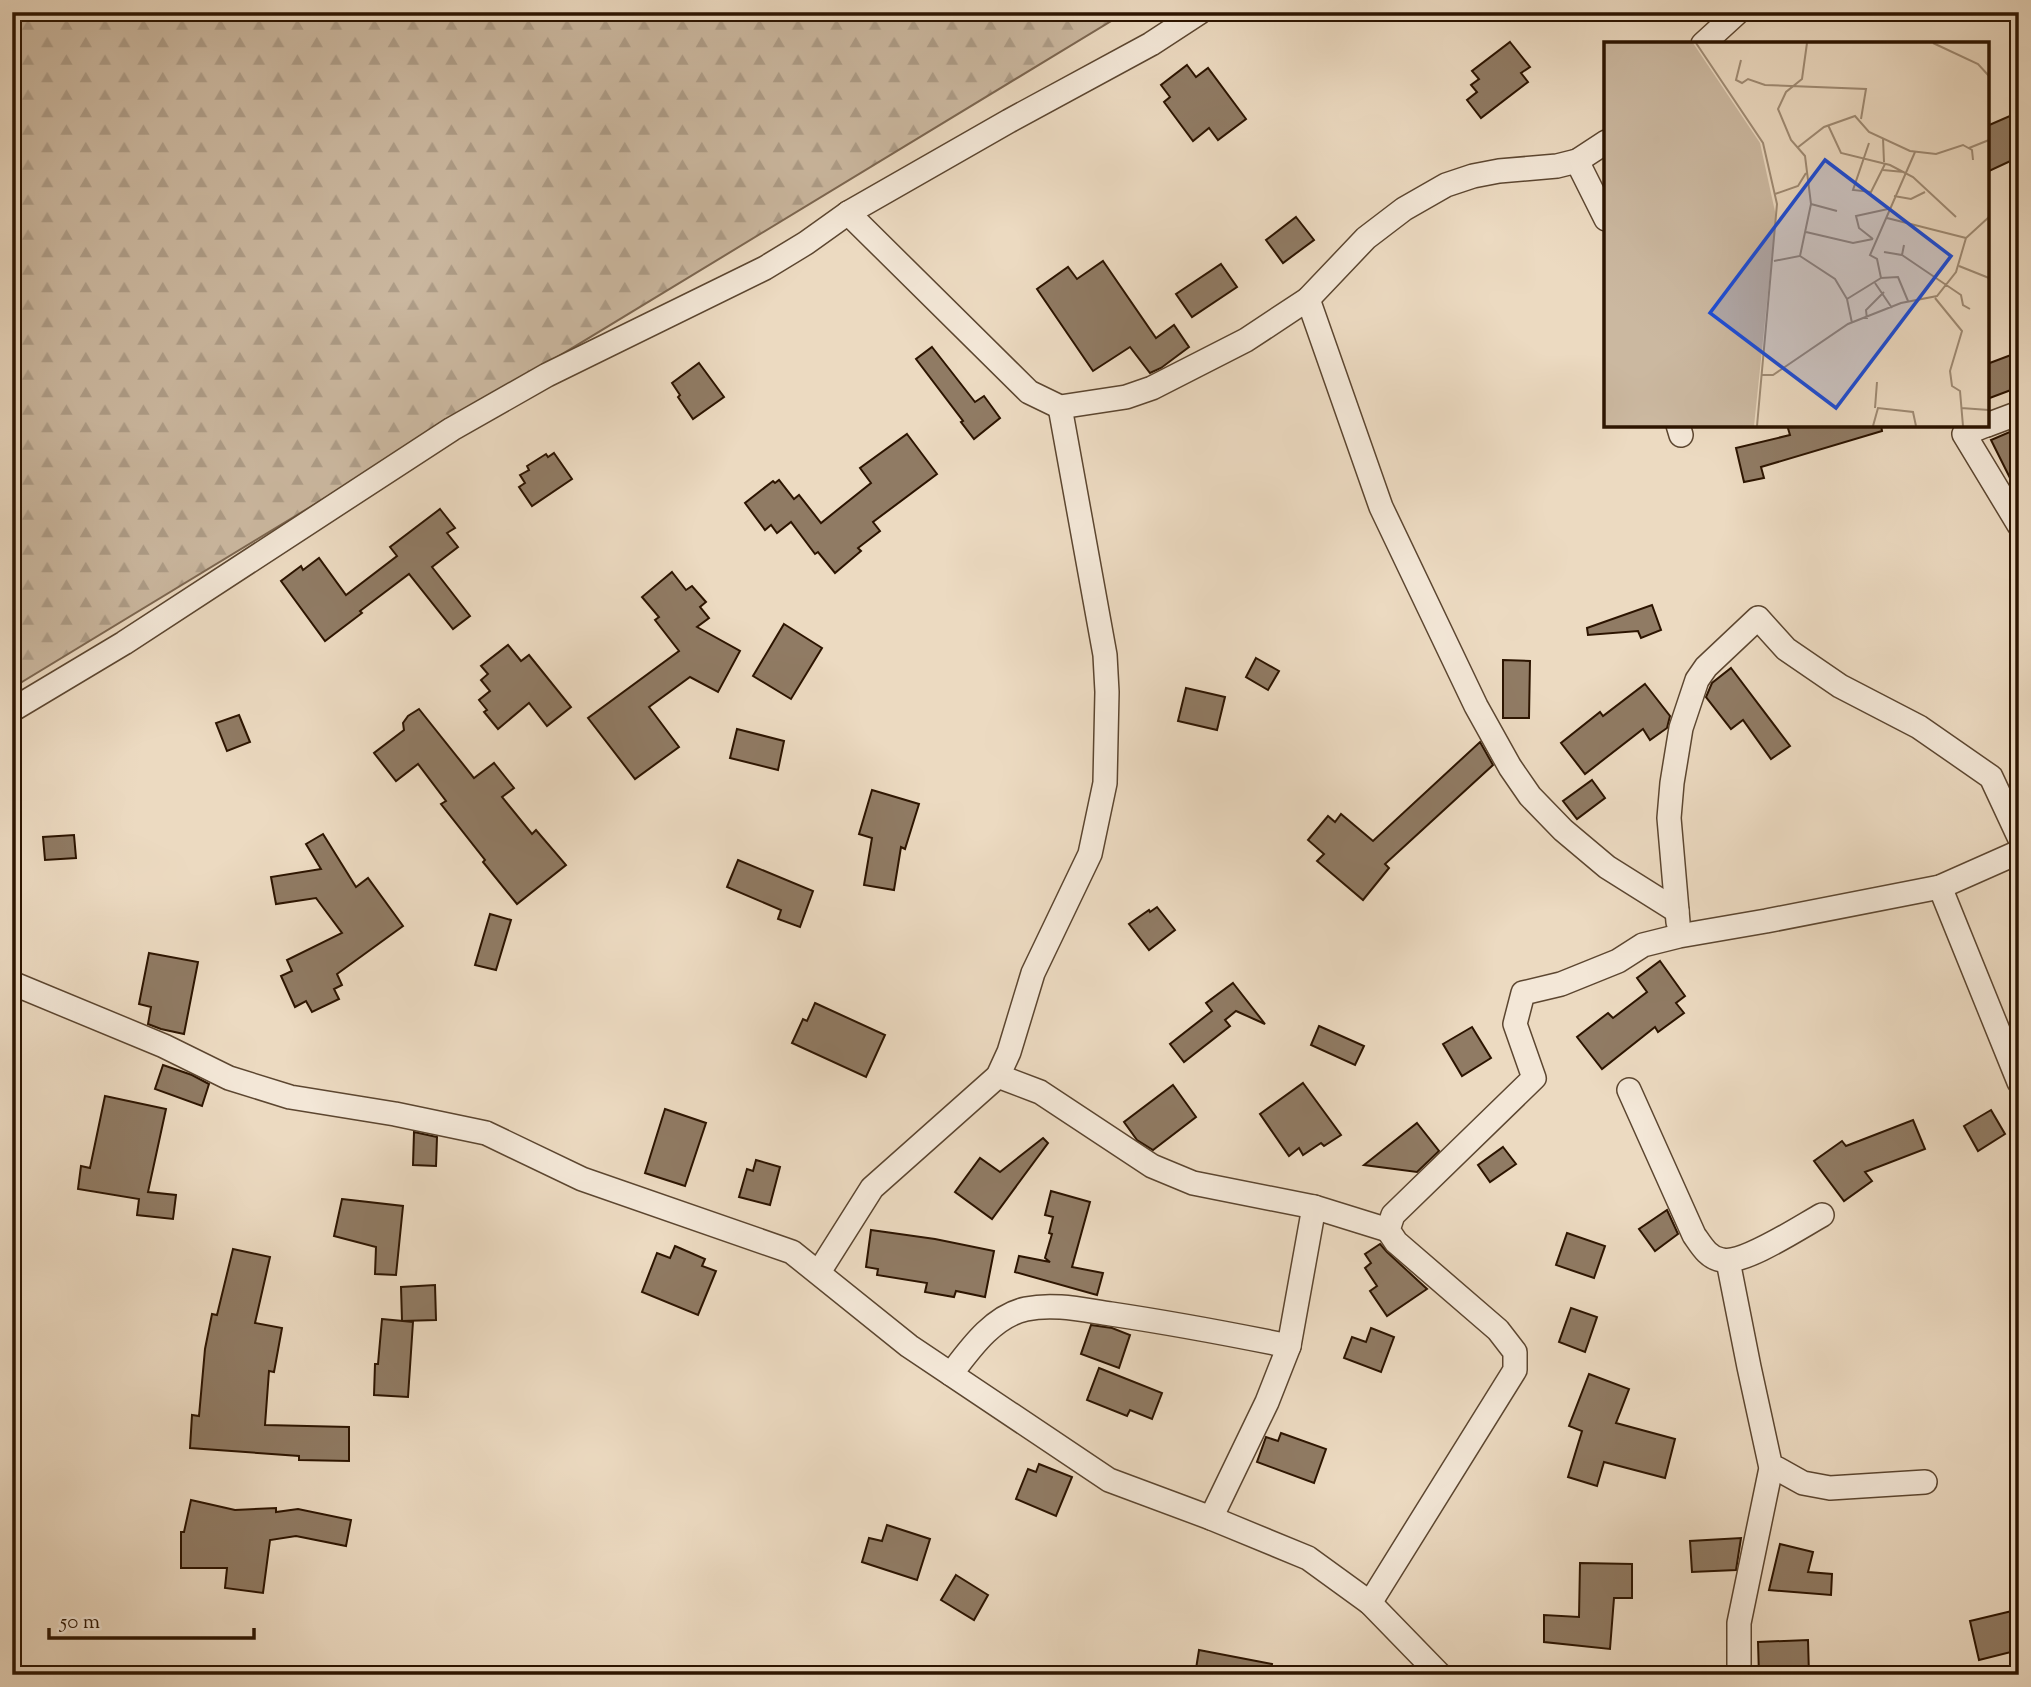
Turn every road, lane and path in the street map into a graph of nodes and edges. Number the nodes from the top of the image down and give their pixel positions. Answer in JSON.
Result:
{"nodes":[{"id":1,"x":1200,"y":12,"type":"edge"},
{"id":2,"x":1738,"y":12,"type":"edge"},
{"id":3,"x":1705,"y":42,"type":"edge"},
{"id":4,"x":1604,"y":144,"type":"edge"},
{"id":5,"x":1577,"y":161,"type":"junction"},
{"id":6,"x":848,"y":213,"type":"junction"},
{"id":7,"x":1604,"y":215,"type":"edge"},
{"id":8,"x":1308,"y":299,"type":"junction"},
{"id":9,"x":1060,"y":407,"type":"junction"},
{"id":10,"x":2019,"y":413,"type":"edge"},
{"id":11,"x":1989,"y":424,"type":"edge"},
{"id":12,"x":1982,"y":427,"type":"edge"},
{"id":13,"x":2019,"y":525,"type":"edge"},
{"id":14,"x":12,"y":710,"type":"edge"},
{"id":15,"x":2019,"y":837,"type":"edge"},
{"id":16,"x":2019,"y":852,"type":"edge"},
{"id":17,"x":1940,"y":887,"type":"junction"},
{"id":18,"x":1677,"y":911,"type":"junction"},
{"id":19,"x":1679,"y":936,"type":"junction"},
{"id":20,"x":12,"y":984,"type":"edge"},
{"id":21,"x":998,"y":1076,"type":"junction"},
{"id":22,"x":2019,"y":1082,"type":"edge"},
{"id":23,"x":1629,"y":1090,"type":"dead end"},
{"id":24,"x":1314,"y":1207,"type":"junction"},
{"id":25,"x":1822,"y":1215,"type":"dead end"},
{"id":26,"x":1388,"y":1230,"type":"junction"},
{"id":27,"x":1728,"y":1261,"type":"junction"},
{"id":28,"x":819,"y":1272,"type":"junction"},
{"id":29,"x":1289,"y":1346,"type":"junction"},
{"id":30,"x":951,"y":1374,"type":"junction"},
{"id":31,"x":1772,"y":1468,"type":"junction"},
{"id":32,"x":1925,"y":1482,"type":"dead end"},
{"id":33,"x":1211,"y":1518,"type":"junction"},
{"id":34,"x":1370,"y":1603,"type":"junction"},
{"id":35,"x":1440,"y":1675,"type":"edge"},
{"id":36,"x":1739,"y":1675,"type":"edge"}],
"edges":[{"from":1,"to":6,"type":"street"},
{"from":2,"to":3,"type":"street"},
{"from":4,"to":5,"type":"street"},
{"from":5,"to":7,"type":"street"},
{"from":5,"to":8,"type":"street"},
{"from":6,"to":9,"type":"street"},
{"from":6,"to":14,"type":"street"},
{"from":8,"to":9,"type":"street"},
{"from":8,"to":18,"type":"street"},
{"from":9,"to":21,"type":"street"},
{"from":10,"to":11,"type":"street"},
{"from":12,"to":13,"type":"street"},
{"from":15,"to":18,"type":"street"},
{"from":16,"to":17,"type":"street"},
{"from":17,"to":19,"type":"street"},
{"from":17,"to":22,"type":"street"},
{"from":18,"to":19,"type":"street"},
{"from":19,"to":26,"type":"street"},
{"from":20,"to":28,"type":"street"},
{"from":21,"to":24,"type":"street"},
{"from":21,"to":28,"type":"street"},
{"from":23,"to":27,"type":"street"},
{"from":24,"to":26,"type":"street"},
{"from":24,"to":29,"type":"street"},
{"from":25,"to":27,"type":"street"},
{"from":26,"to":34,"type":"street"},
{"from":27,"to":31,"type":"street"},
{"from":28,"to":30,"type":"street"},
{"from":29,"to":30,"type":"street"},
{"from":29,"to":33,"type":"street"},
{"from":30,"to":33,"type":"street"},
{"from":31,"to":32,"type":"street"},
{"from":31,"to":36,"type":"street"},
{"from":33,"to":34,"type":"street"},
{"from":34,"to":35,"type":"street"}]}
